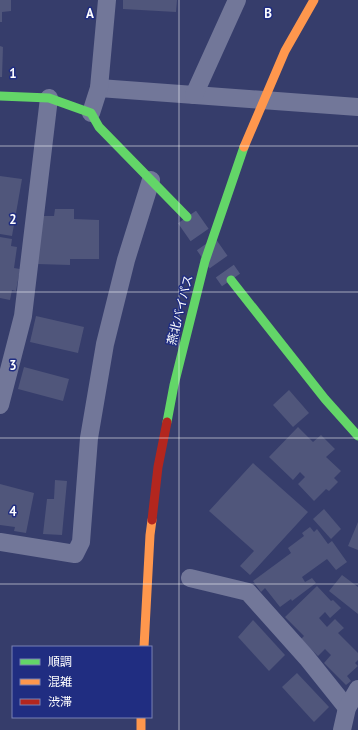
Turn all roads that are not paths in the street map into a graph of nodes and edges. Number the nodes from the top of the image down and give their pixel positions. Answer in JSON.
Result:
{"nodes":[{"id":1,"x":107,"y":0,"type":"edge"},
{"id":2,"x":237,"y":0,"type":"edge"},
{"id":3,"x":314,"y":0,"type":"edge"},
{"id":4,"x":99,"y":88,"type":"junction"},
{"id":5,"x":194,"y":95,"type":"junction"},
{"id":6,"x":0,"y":96,"type":"edge"},
{"id":7,"x":49,"y":98,"type":"junction"},
{"id":8,"x":358,"y":107,"type":"edge"},
{"id":9,"x":91,"y":113,"type":"junction"},
{"id":10,"x":151,"y":180,"type":"junction"},
{"id":11,"x":187,"y":217,"type":"tunnel mouth"},
{"id":12,"x":231,"y":280,"type":"tunnel mouth"},
{"id":13,"x":0,"y":405,"type":"edge"},
{"id":14,"x":358,"y":436,"type":"edge"},
{"id":15,"x":0,"y":542,"type":"edge"},
{"id":16,"x":190,"y":578,"type":"dead end"},
{"id":17,"x":144,"y":646,"type":"edge"},
{"id":18,"x":358,"y":689,"type":"edge"},
{"id":19,"x":347,"y":708,"type":"junction"},
{"id":20,"x":141,"y":718,"type":"edge"},
{"id":21,"x":140,"y":730,"type":"edge"},
{"id":22,"x":342,"y":730,"type":"edge"}],
"edges":[{"from":1,"to":4,"type":"street"},
{"from":2,"to":5,"type":"street"},
{"from":3,"to":17,"type":"main road","name":"燕北バイパス","bridge":true},
{"from":4,"to":5,"type":"street"},
{"from":4,"to":9,"type":"street"},
{"from":5,"to":8,"type":"street"},
{"from":6,"to":7,"type":"main road"},
{"from":7,"to":9,"type":"main road"},
{"from":7,"to":13,"type":"street"},
{"from":9,"to":10,"type":"main road"},
{"from":10,"to":11,"type":"main road"},
{"from":10,"to":15,"type":"street"},
{"from":12,"to":14,"type":"main road"},
{"from":16,"to":19,"type":"street"},
{"from":18,"to":19,"type":"street"},
{"from":19,"to":22,"type":"street"},
{"from":20,"to":21,"type":"main road"}]}
